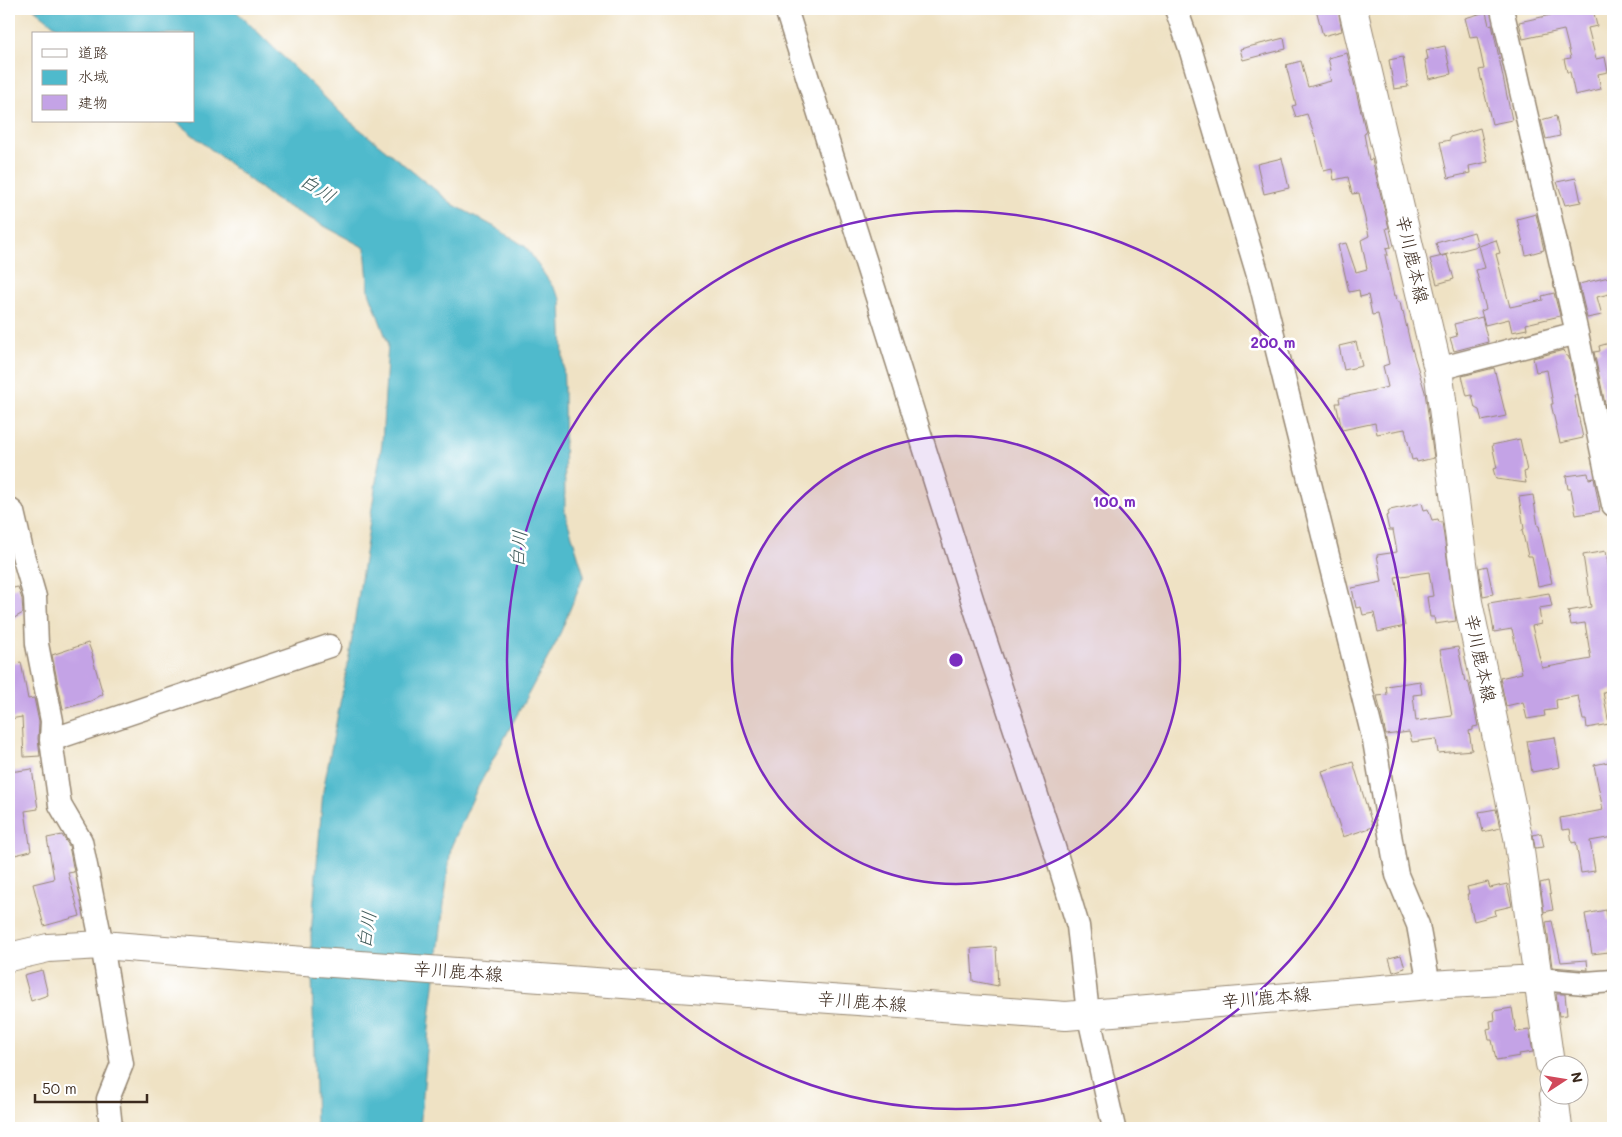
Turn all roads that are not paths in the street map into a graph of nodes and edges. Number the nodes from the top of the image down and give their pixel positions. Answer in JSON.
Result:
{"nodes":[{"id":1,"x":786,"y":9,"type":"edge"},
{"id":2,"x":1176,"y":9,"type":"edge"},
{"id":3,"x":1352,"y":9,"type":"edge"},
{"id":4,"x":1502,"y":9,"type":"edge"},
{"id":5,"x":1577,"y":333,"type":"junction"},
{"id":6,"x":1438,"y":369,"type":"junction"},
{"id":7,"x":1613,"y":505,"type":"edge"},
{"id":8,"x":9,"y":509,"type":"edge"},
{"id":9,"x":329,"y":646,"type":"dead end"},
{"id":10,"x":51,"y":740,"type":"junction"},
{"id":11,"x":102,"y":945,"type":"junction"},
{"id":12,"x":9,"y":957,"type":"edge"},
{"id":13,"x":1539,"y":979,"type":"junction"},
{"id":14,"x":1613,"y":981,"type":"edge"},
{"id":15,"x":1428,"y":985,"type":"junction"},
{"id":16,"x":1088,"y":1013,"type":"junction"},
{"id":17,"x":1549,"y":1054,"type":"edge"},
{"id":18,"x":1555,"y":1104,"type":"edge"},
{"id":19,"x":111,"y":1128,"type":"edge"},
{"id":20,"x":1114,"y":1128,"type":"edge"},
{"id":21,"x":1558,"y":1128,"type":"edge"}],
"edges":[{"from":1,"to":16,"type":"street"},
{"from":2,"to":15,"type":"street"},
{"from":3,"to":6,"type":"main road","name":"辛川鹿本線"},
{"from":4,"to":5,"type":"street"},
{"from":5,"to":6,"type":"street"},
{"from":5,"to":7,"type":"street"},
{"from":6,"to":13,"type":"main road","name":"辛川鹿本線"},
{"from":8,"to":10,"type":"street"},
{"from":9,"to":10,"type":"street"},
{"from":10,"to":11,"type":"street"},
{"from":11,"to":12,"type":"main road","name":"辛川鹿本線"},
{"from":11,"to":16,"type":"main road","name":"辛川鹿本線"},
{"from":11,"to":19,"type":"street"},
{"from":13,"to":14,"type":"street"},
{"from":13,"to":15,"type":"main road","name":"辛川鹿本線"},
{"from":13,"to":17,"type":"main road"},
{"from":15,"to":16,"type":"main road","name":"辛川鹿本線"},
{"from":16,"to":20,"type":"street"},
{"from":18,"to":21,"type":"main road"}]}
